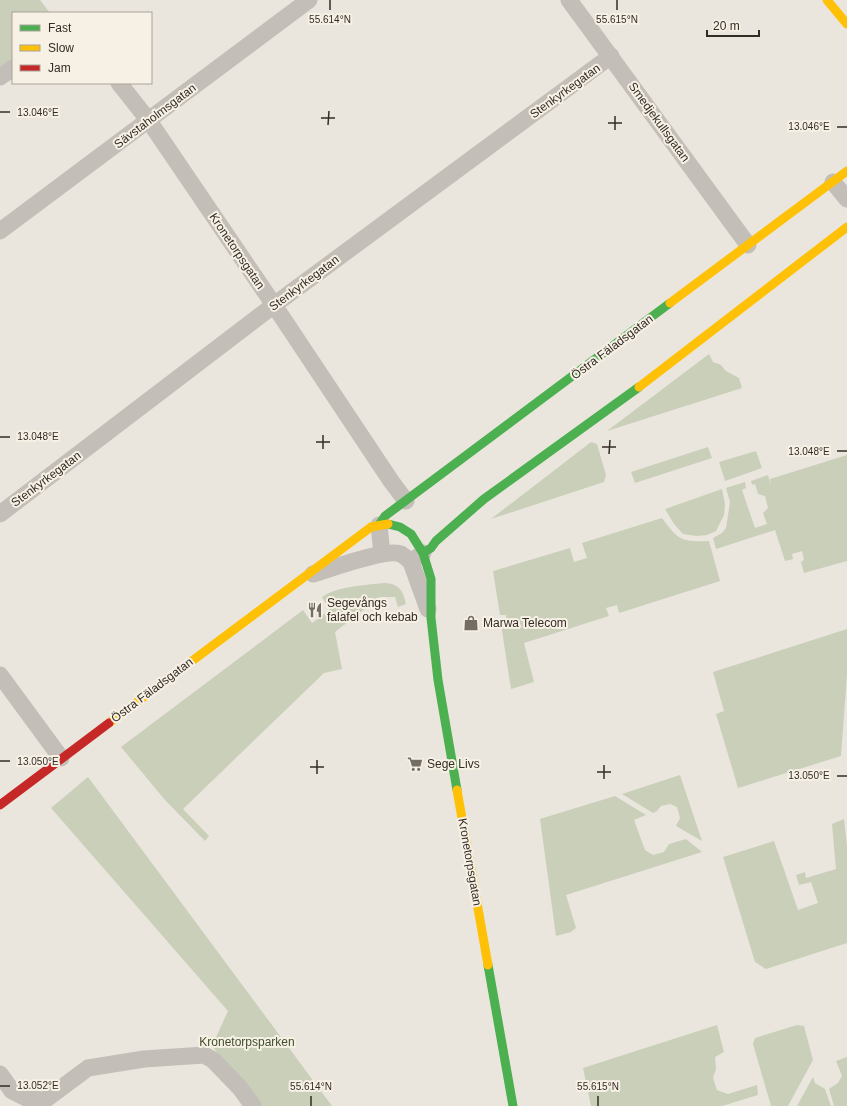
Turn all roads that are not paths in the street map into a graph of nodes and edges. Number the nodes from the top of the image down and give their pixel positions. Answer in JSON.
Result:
{"nodes":[{"id":1,"x":309,"y":0,"type":"edge"},
{"id":2,"x":569,"y":0,"type":"edge"},
{"id":3,"x":827,"y":0,"type":"edge"},
{"id":4,"x":847,"y":24,"type":"edge"},
{"id":5,"x":611,"y":56,"type":"junction"},
{"id":6,"x":12,"y":69,"type":"edge"},
{"id":7,"x":0,"y":77,"type":"edge"},
{"id":8,"x":120,"y":84,"type":"edge"},
{"id":9,"x":149,"y":121,"type":"junction"},
{"id":10,"x":847,"y":171,"type":"edge"},
{"id":11,"x":833,"y":182,"type":"junction"},
{"id":12,"x":847,"y":199,"type":"edge"},
{"id":13,"x":847,"y":227,"type":"edge"},
{"id":14,"x":0,"y":231,"type":"edge"},
{"id":15,"x":748,"y":245,"type":"junction"},
{"id":16,"x":274,"y":305,"type":"junction"},
{"id":17,"x":406,"y":501,"type":"junction"},
{"id":18,"x":0,"y":514,"type":"edge"},
{"id":19,"x":379,"y":525,"type":"junction"},
{"id":20,"x":382,"y":554,"type":"junction"},
{"id":21,"x":417,"y":558,"type":"junction"},
{"id":22,"x":305,"y":576,"type":"junction"},
{"id":23,"x":431,"y":618,"type":"joint"},
{"id":24,"x":0,"y":675,"type":"edge"},
{"id":25,"x":61,"y":758,"type":"junction"},
{"id":26,"x":0,"y":805,"type":"edge"},
{"id":27,"x":0,"y":1074,"type":"edge"},
{"id":28,"x":253,"y":1106,"type":"edge"},
{"id":29,"x":513,"y":1106,"type":"edge"}],
"edges":[{"from":1,"to":9,"type":"street","name":"Sävstaholmsgatan"},
{"from":2,"to":5,"type":"street","name":"Smedjekullsgatan"},
{"from":3,"to":4,"type":"street"},
{"from":5,"to":15,"type":"street","name":"Smedjekullsgatan"},
{"from":5,"to":16,"type":"street","name":"Stenkyrkegatan"},
{"from":6,"to":7,"type":"street"},
{"from":8,"to":9,"type":"street","name":"Kronetorpsgatan"},
{"from":9,"to":14,"type":"street","name":"Sävstaholmsgatan"},
{"from":9,"to":16,"type":"street","name":"Kronetorpsgatan"},
{"from":10,"to":11,"type":"street","name":"Östra Fäladsgatan"},
{"from":11,"to":12,"type":"street"},
{"from":11,"to":15,"type":"street","name":"Östra Fäladsgatan"},
{"from":13,"to":21,"type":"street"},
{"from":15,"to":17,"type":"street","name":"Östra Fäladsgatan"},
{"from":16,"to":17,"type":"street","name":"Kronetorpsgatan"},
{"from":16,"to":18,"type":"street","name":"Stenkyrkegatan"},
{"from":17,"to":19,"type":"street","name":"Östra Fäladsgatan"},
{"from":19,"to":20,"type":"street"},
{"from":19,"to":21,"type":"street","name":"Kronetorpsgatan"},
{"from":19,"to":22,"type":"street","name":"Östra Fäladsgatan"},
{"from":20,"to":21,"type":"street","name":"Östra Fäladsgatan"},
{"from":20,"to":22,"type":"street","name":"Östra Fäladsgatan"},
{"from":21,"to":23,"type":"street","name":"Kronetorpsgatan"},
{"from":22,"to":25,"type":"street","name":"Östra Fäladsgatan"},
{"from":23,"to":29,"type":"street","name":"Kronetorpsgatan"},
{"from":24,"to":25,"type":"street"},
{"from":25,"to":26,"type":"street","name":"Östra Fäladsgatan"},
{"from":27,"to":28,"type":"street"}]}
